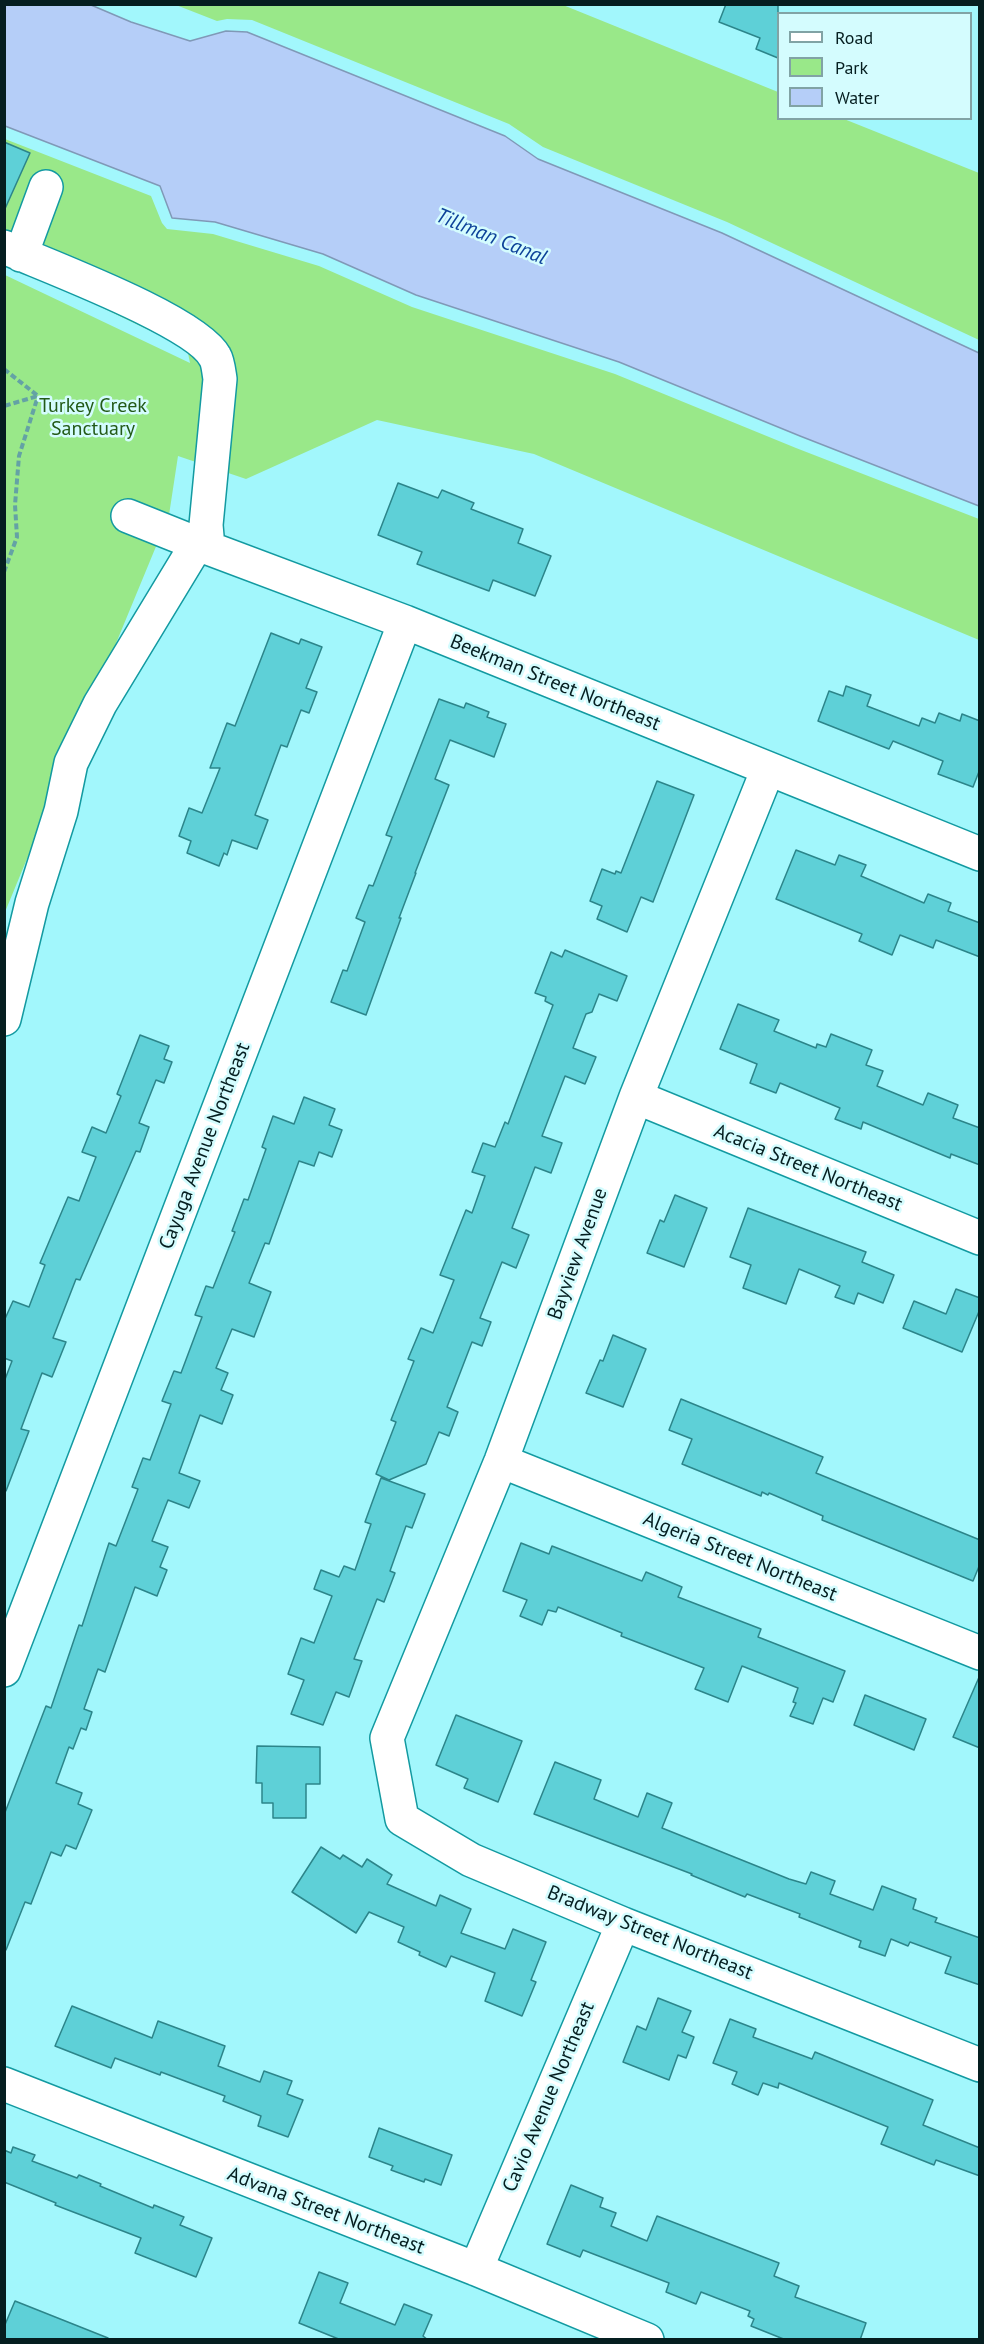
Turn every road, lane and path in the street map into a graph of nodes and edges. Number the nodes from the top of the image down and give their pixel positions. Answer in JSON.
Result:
{"nodes":[{"id":1,"x":46,"y":187,"type":"dead end"},
{"id":2,"x":13,"y":251,"type":"edge"},
{"id":3,"x":4,"y":369,"type":"edge"},
{"id":4,"x":38,"y":396,"type":"junction"},
{"id":5,"x":4,"y":406,"type":"edge"},
{"id":6,"x":128,"y":516,"type":"dead end"},
{"id":7,"x":202,"y":546,"type":"junction"},
{"id":8,"x":4,"y":572,"type":"edge"},
{"id":9,"x":405,"y":621,"type":"junction"},
{"id":10,"x":768,"y":769,"type":"junction"},
{"id":11,"x":980,"y":854,"type":"edge"},
{"id":12,"x":4,"y":1019,"type":"edge"},
{"id":13,"x":636,"y":1097,"type":"junction"},
{"id":14,"x":980,"y":1238,"type":"edge"},
{"id":15,"x":501,"y":1461,"type":"junction"},
{"id":16,"x":980,"y":1653,"type":"edge"},
{"id":17,"x":4,"y":1670,"type":"edge"},
{"id":18,"x":387,"y":1738,"type":"joint"},
{"id":19,"x":623,"y":1924,"type":"junction"},
{"id":20,"x":980,"y":2065,"type":"edge"},
{"id":21,"x":4,"y":2084,"type":"edge"},
{"id":22,"x":476,"y":2269,"type":"junction"},
{"id":23,"x":647,"y":2340,"type":"edge"}],
"edges":[{"from":1,"to":2,"type":"street"},
{"from":2,"to":7,"type":"street"},
{"from":3,"to":4,"type":"path"},
{"from":4,"to":5,"type":"path"},
{"from":4,"to":8,"type":"path"},
{"from":6,"to":7,"type":"street","name":"Beekman Street Northeast"},
{"from":7,"to":9,"type":"street","name":"Beekman Street Northeast"},
{"from":7,"to":12,"type":"street"},
{"from":9,"to":10,"type":"street","name":"Beekman Street Northeast"},
{"from":9,"to":17,"type":"street","name":"Cayuga Avenue Northeast"},
{"from":10,"to":11,"type":"street","name":"Beekman Street Northeast"},
{"from":10,"to":13,"type":"street","name":"Bayview Avenue"},
{"from":13,"to":14,"type":"street","name":"Acacia Street Northeast"},
{"from":13,"to":15,"type":"street","name":"Bayview Avenue"},
{"from":15,"to":16,"type":"street","name":"Algeria Street Northeast"},
{"from":15,"to":18,"type":"street","name":"Bayview Avenue"},
{"from":18,"to":19,"type":"street","name":"Bradway Street Northeast"},
{"from":19,"to":20,"type":"street","name":"Bradway Street Northeast"},
{"from":19,"to":22,"type":"street","name":"Cavio Avenue Northeast"},
{"from":21,"to":22,"type":"street","name":"Advana Street Northeast"},
{"from":22,"to":23,"type":"street","name":"Advana Street Northeast"}]}
